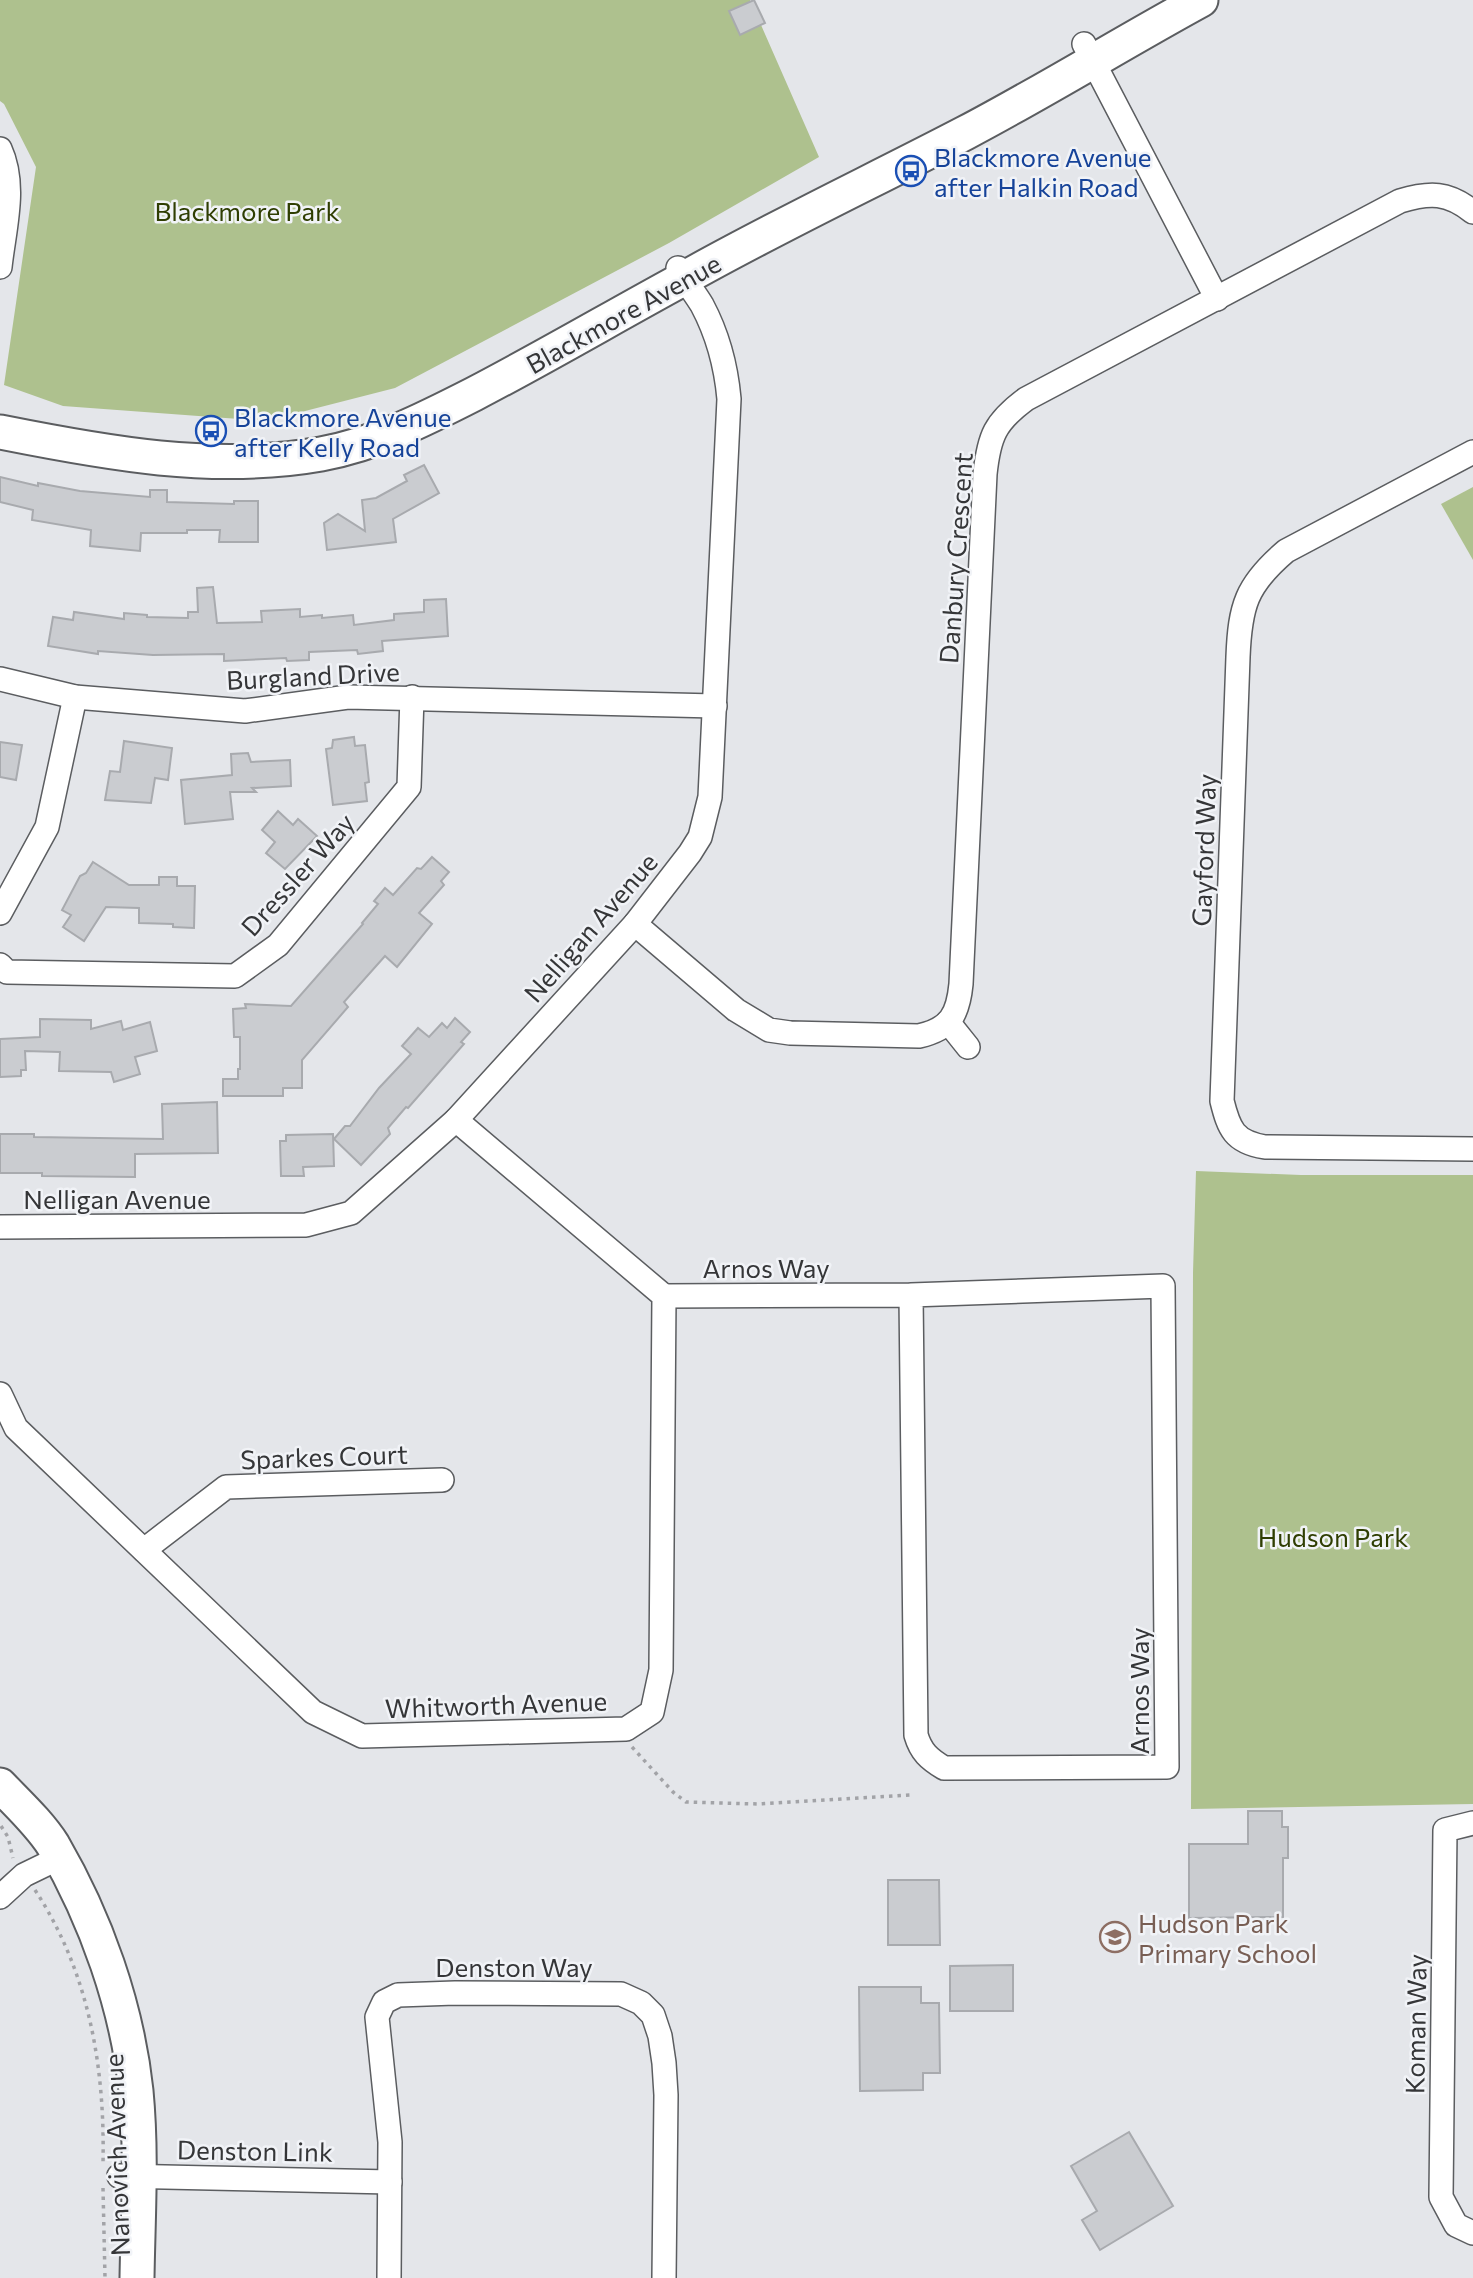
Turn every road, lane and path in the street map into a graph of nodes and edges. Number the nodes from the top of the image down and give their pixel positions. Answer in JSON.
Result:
{"nodes":[{"id":1,"x":1165,"y":0,"type":"edge"},
{"id":2,"x":1201,"y":0,"type":"edge"},
{"id":3,"x":1088,"y":52,"type":"junction"},
{"id":4,"x":0,"y":149,"type":"edge"},
{"id":5,"x":1473,"y":212,"type":"edge"},
{"id":6,"x":0,"y":267,"type":"edge"},
{"id":7,"x":680,"y":271,"type":"junction"},
{"id":8,"x":1217,"y":299,"type":"junction"},
{"id":9,"x":0,"y":415,"type":"edge"},
{"id":10,"x":0,"y":432,"type":"edge"},
{"id":11,"x":1473,"y":452,"type":"edge"},
{"id":12,"x":0,"y":679,"type":"edge"},
{"id":13,"x":75,"y":697,"type":"junction"},
{"id":14,"x":412,"y":697,"type":"junction"},
{"id":15,"x":715,"y":706,"type":"junction"},
{"id":16,"x":0,"y":913,"type":"edge"},
{"id":17,"x":635,"y":924,"type":"junction"},
{"id":18,"x":0,"y":965,"type":"edge"},
{"id":19,"x":948,"y":1022,"type":"junction"},
{"id":20,"x":968,"y":1047,"type":"dead end"},
{"id":21,"x":456,"y":1121,"type":"junction"},
{"id":22,"x":1473,"y":1149,"type":"edge"},
{"id":23,"x":0,"y":1227,"type":"edge"},
{"id":24,"x":911,"y":1295,"type":"junction"},
{"id":25,"x":664,"y":1296,"type":"junction"},
{"id":26,"x":0,"y":1394,"type":"edge"},
{"id":27,"x":442,"y":1480,"type":"dead end"},
{"id":28,"x":144,"y":1550,"type":"junction"},
{"id":29,"x":626,"y":1728,"type":"junction"},
{"id":30,"x":0,"y":1785,"type":"edge"},
{"id":31,"x":911,"y":1795,"type":"dead end"},
{"id":32,"x":0,"y":1808,"type":"edge"},
{"id":33,"x":1473,"y":1823,"type":"edge"},
{"id":34,"x":0,"y":1825,"type":"edge"},
{"id":35,"x":43,"y":1866,"type":"junction"},
{"id":36,"x":0,"y":1897,"type":"edge"},
{"id":37,"x":116,"y":2175,"type":"junction"},
{"id":38,"x":390,"y":2182,"type":"junction"},
{"id":39,"x":1473,"y":2233,"type":"edge"},
{"id":40,"x":105,"y":2278,"type":"edge"},
{"id":41,"x":120,"y":2278,"type":"edge"},
{"id":42,"x":137,"y":2278,"type":"edge"},
{"id":43,"x":388,"y":2278,"type":"edge"},
{"id":44,"x":664,"y":2278,"type":"edge"}],
"edges":[{"from":1,"to":3,"type":"street","name":"Blackmore Avenue"},
{"from":2,"to":3,"type":"street","name":"Blackmore Avenue"},
{"from":3,"to":7,"type":"street","name":"Blackmore Avenue"},
{"from":3,"to":8,"type":"street"},
{"from":4,"to":6,"type":"street"},
{"from":5,"to":8,"type":"street","name":"Danbury Crescent"},
{"from":7,"to":9,"type":"street","name":"Blackmore Avenue"},
{"from":7,"to":10,"type":"street","name":"Blackmore Avenue"},
{"from":7,"to":15,"type":"street","name":"Nelligan Avenue"},
{"from":8,"to":19,"type":"street","name":"Danbury Crescent"},
{"from":11,"to":22,"type":"street","name":"Gayford Way"},
{"from":12,"to":13,"type":"street","name":"Burgland Drive"},
{"from":13,"to":14,"type":"street","name":"Burgland Drive"},
{"from":13,"to":16,"type":"street"},
{"from":14,"to":15,"type":"street","name":"Burgland Drive"},
{"from":14,"to":18,"type":"street","name":"Dressler Way"},
{"from":15,"to":17,"type":"street","name":"Nelligan Avenue"},
{"from":17,"to":19,"type":"street"},
{"from":17,"to":21,"type":"street","name":"Nelligan Avenue"},
{"from":19,"to":20,"type":"street"},
{"from":21,"to":23,"type":"street","name":"Nelligan Avenue"},
{"from":21,"to":25,"type":"street"},
{"from":24,"to":24,"type":"street","name":"Arnos Way"},
{"from":24,"to":25,"type":"street","name":"Arnos Way"},
{"from":25,"to":29,"type":"street","name":"Whitworth Avenue"},
{"from":26,"to":28,"type":"street","name":"Whitworth Avenue"},
{"from":27,"to":28,"type":"street","name":"Sparkes Court"},
{"from":28,"to":29,"type":"street","name":"Whitworth Avenue"},
{"from":29,"to":31,"type":"path"},
{"from":30,"to":35,"type":"street","name":"Nanovich Avenue"},
{"from":32,"to":35,"type":"street","name":"Nanovich Avenue"},
{"from":33,"to":39,"type":"street","name":"Koman Way"},
{"from":34,"to":35,"type":"path"},
{"from":35,"to":36,"type":"street"},
{"from":35,"to":37,"type":"path"},
{"from":35,"to":37,"type":"street","name":"Nanovich Avenue"},
{"from":37,"to":38,"type":"street","name":"Denston Link"},
{"from":37,"to":40,"type":"path"},
{"from":37,"to":41,"type":"street","name":"Nanovich Avenue"},
{"from":37,"to":42,"type":"street","name":"Nanovich Avenue"},
{"from":38,"to":43,"type":"street","name":"Denston Way"},
{"from":38,"to":44,"type":"street","name":"Denston Way"}]}
